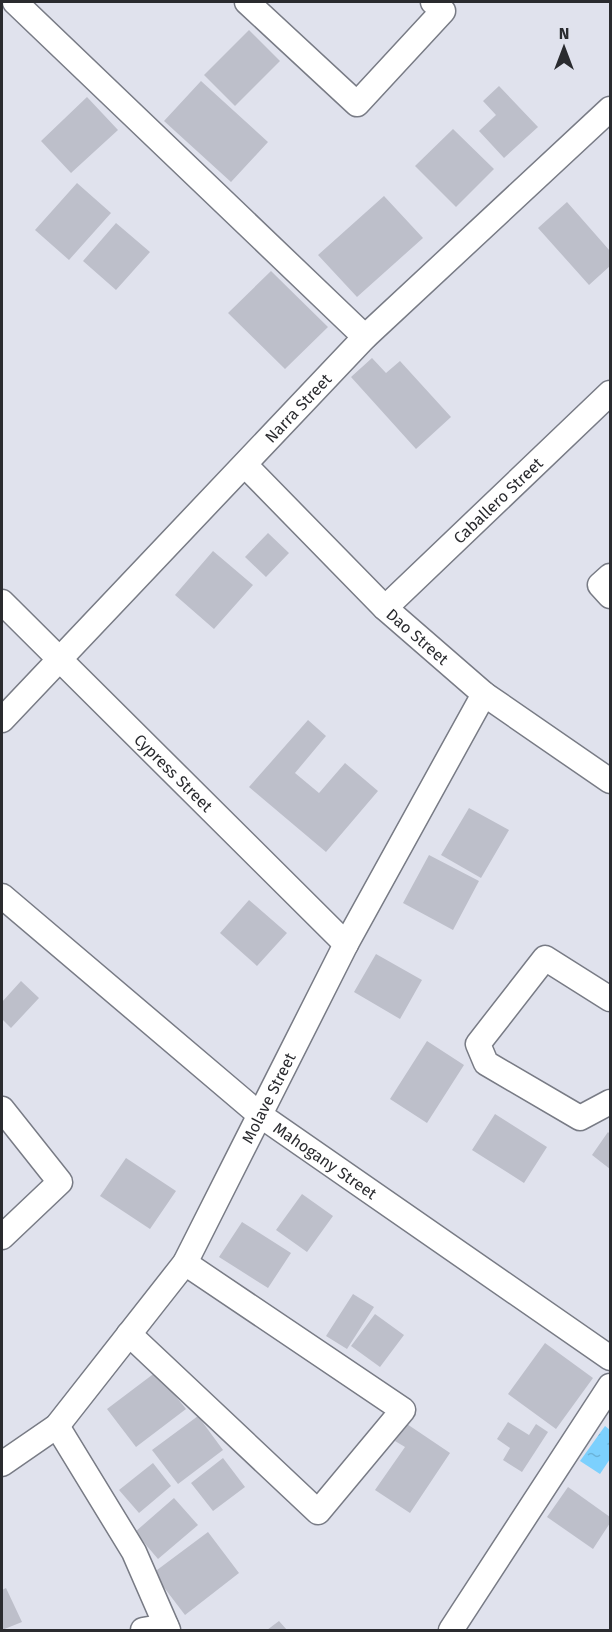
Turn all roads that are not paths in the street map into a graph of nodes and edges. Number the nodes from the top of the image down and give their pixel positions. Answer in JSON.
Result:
{"nodes":[{"id":1,"x":15,"y":2,"type":"edge"},
{"id":2,"x":247,"y":2,"type":"edge"},
{"id":3,"x":433,"y":2,"type":"edge"},
{"id":4,"x":610,"y":109,"type":"edge"},
{"id":5,"x":366,"y":337,"type":"junction"},
{"id":6,"x":610,"y":393,"type":"edge"},
{"id":7,"x":246,"y":465,"type":"junction"},
{"id":8,"x":610,"y":576,"type":"edge"},
{"id":9,"x":610,"y":596,"type":"edge"},
{"id":10,"x":2,"y":602,"type":"edge"},
{"id":11,"x":385,"y":608,"type":"junction"},
{"id":12,"x":59,"y":657,"type":"junction"},
{"id":13,"x":484,"y":694,"type":"junction"},
{"id":14,"x":2,"y":720,"type":"edge"},
{"id":15,"x":610,"y":781,"type":"edge"},
{"id":16,"x":4,"y":904,"type":"edge"},
{"id":17,"x":346,"y":944,"type":"junction"},
{"id":18,"x":610,"y":999,"type":"edge"},
{"id":19,"x":610,"y":1101,"type":"edge"},
{"id":20,"x":2,"y":1109,"type":"edge"},
{"id":21,"x":260,"y":1115,"type":"junction"},
{"id":22,"x":2,"y":1237,"type":"edge"},
{"id":23,"x":185,"y":1263,"type":"junction"},
{"id":24,"x":129,"y":1334,"type":"junction"},
{"id":25,"x":610,"y":1358,"type":"edge"},
{"id":26,"x":610,"y":1386,"type":"edge"},
{"id":27,"x":57,"y":1426,"type":"junction"},
{"id":28,"x":2,"y":1464,"type":"edge"},
{"id":29,"x":167,"y":1628,"type":"edge"},
{"id":30,"x":143,"y":1630,"type":"edge"},
{"id":31,"x":451,"y":1630,"type":"edge"}],
"edges":[{"from":1,"to":5,"type":"street"},
{"from":2,"to":3,"type":"street"},
{"from":4,"to":5,"type":"street","name":"Narra Street"},
{"from":5,"to":7,"type":"street","name":"Narra Street"},
{"from":6,"to":11,"type":"street","name":"Caballero Street"},
{"from":7,"to":11,"type":"street","name":"Dao Street"},
{"from":7,"to":12,"type":"street","name":"Narra Street"},
{"from":8,"to":9,"type":"street"},
{"from":10,"to":12,"type":"street","name":"Cypress Street"},
{"from":11,"to":13,"type":"street","name":"Dao Street"},
{"from":12,"to":14,"type":"street","name":"Narra Street"},
{"from":12,"to":17,"type":"street","name":"Cypress Street"},
{"from":13,"to":15,"type":"street","name":"Dao Street"},
{"from":13,"to":17,"type":"street","name":"Molave Street"},
{"from":16,"to":21,"type":"street","name":"Mahogany Street"},
{"from":17,"to":21,"type":"street","name":"Molave Street"},
{"from":18,"to":19,"type":"street"},
{"from":20,"to":22,"type":"street"},
{"from":21,"to":23,"type":"street","name":"Molave Street"},
{"from":21,"to":25,"type":"street","name":"Mahogany Street"},
{"from":23,"to":24,"type":"street","name":"Molave Street"},
{"from":23,"to":24,"type":"street"},
{"from":24,"to":27,"type":"street","name":"Molave Street"},
{"from":26,"to":31,"type":"street"},
{"from":27,"to":28,"type":"street","name":"Molave Street"},
{"from":27,"to":29,"type":"street"},
{"from":29,"to":30,"type":"street"}]}
